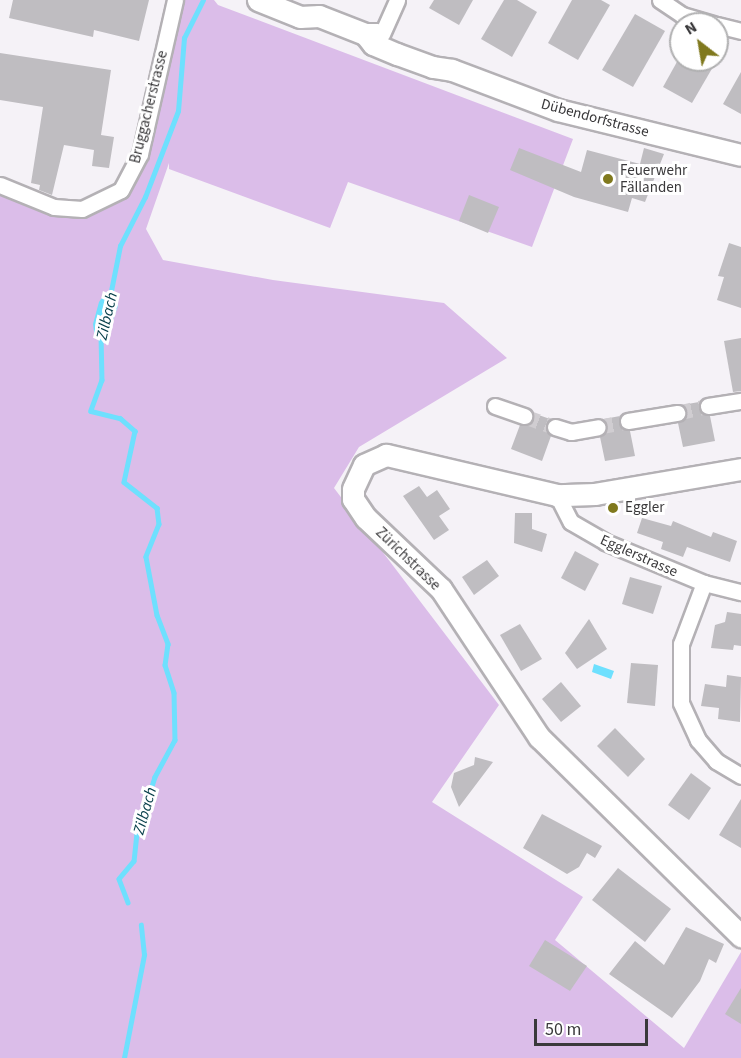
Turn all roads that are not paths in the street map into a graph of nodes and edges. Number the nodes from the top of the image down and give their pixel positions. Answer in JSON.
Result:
{"nodes":[{"id":1,"x":175,"y":0,"type":"edge"},
{"id":2,"x":258,"y":0,"type":"edge"},
{"id":3,"x":299,"y":0,"type":"edge"},
{"id":4,"x":397,"y":0,"type":"edge"},
{"id":5,"x":660,"y":0,"type":"edge"},
{"id":6,"x":678,"y":12,"type":"edge"},
{"id":7,"x":319,"y":16,"type":"junction"},
{"id":8,"x":373,"y":34,"type":"junction"},
{"id":9,"x":741,"y":155,"type":"edge"},
{"id":10,"x":0,"y":186,"type":"edge"},
{"id":11,"x":741,"y":401,"type":"edge"},
{"id":12,"x":495,"y":406,"type":"dead end"},
{"id":13,"x":708,"y":406,"type":"tunnel mouth"},
{"id":14,"x":676,"y":412,"type":"tunnel mouth"},
{"id":15,"x":524,"y":416,"type":"tunnel mouth"},
{"id":16,"x":628,"y":421,"type":"tunnel mouth"},
{"id":17,"x":555,"y":427,"type":"tunnel mouth"},
{"id":18,"x":598,"y":427,"type":"tunnel mouth"},
{"id":19,"x":741,"y":469,"type":"edge"},
{"id":20,"x":557,"y":495,"type":"junction"},
{"id":21,"x":704,"y":584,"type":"junction"},
{"id":22,"x":741,"y":592,"type":"edge"},
{"id":23,"x":741,"y":776,"type":"edge"},
{"id":24,"x":741,"y":936,"type":"edge"}],
"edges":[{"from":1,"to":10,"type":"street","name":"Bruggacherstrasse"},
{"from":2,"to":7,"type":"main road","name":"Dübendorfstrasse"},
{"from":3,"to":7,"type":"main road","name":"Dübendorfstrasse"},
{"from":4,"to":8,"type":"street"},
{"from":5,"to":6,"type":"street"},
{"from":7,"to":8,"type":"main road","name":"Dübendorfstrasse"},
{"from":8,"to":9,"type":"main road","name":"Dübendorfstrasse"},
{"from":11,"to":13,"type":"street"},
{"from":12,"to":15,"type":"street"},
{"from":14,"to":16,"type":"street"},
{"from":17,"to":18,"type":"street"},
{"from":19,"to":20,"type":"main road","name":"Zürichstrasse"},
{"from":20,"to":21,"type":"street","name":"Egglerstrasse"},
{"from":20,"to":24,"type":"main road","name":"Zürichstrasse"},
{"from":21,"to":22,"type":"street","name":"Egglerstrasse"},
{"from":21,"to":23,"type":"street"}]}
